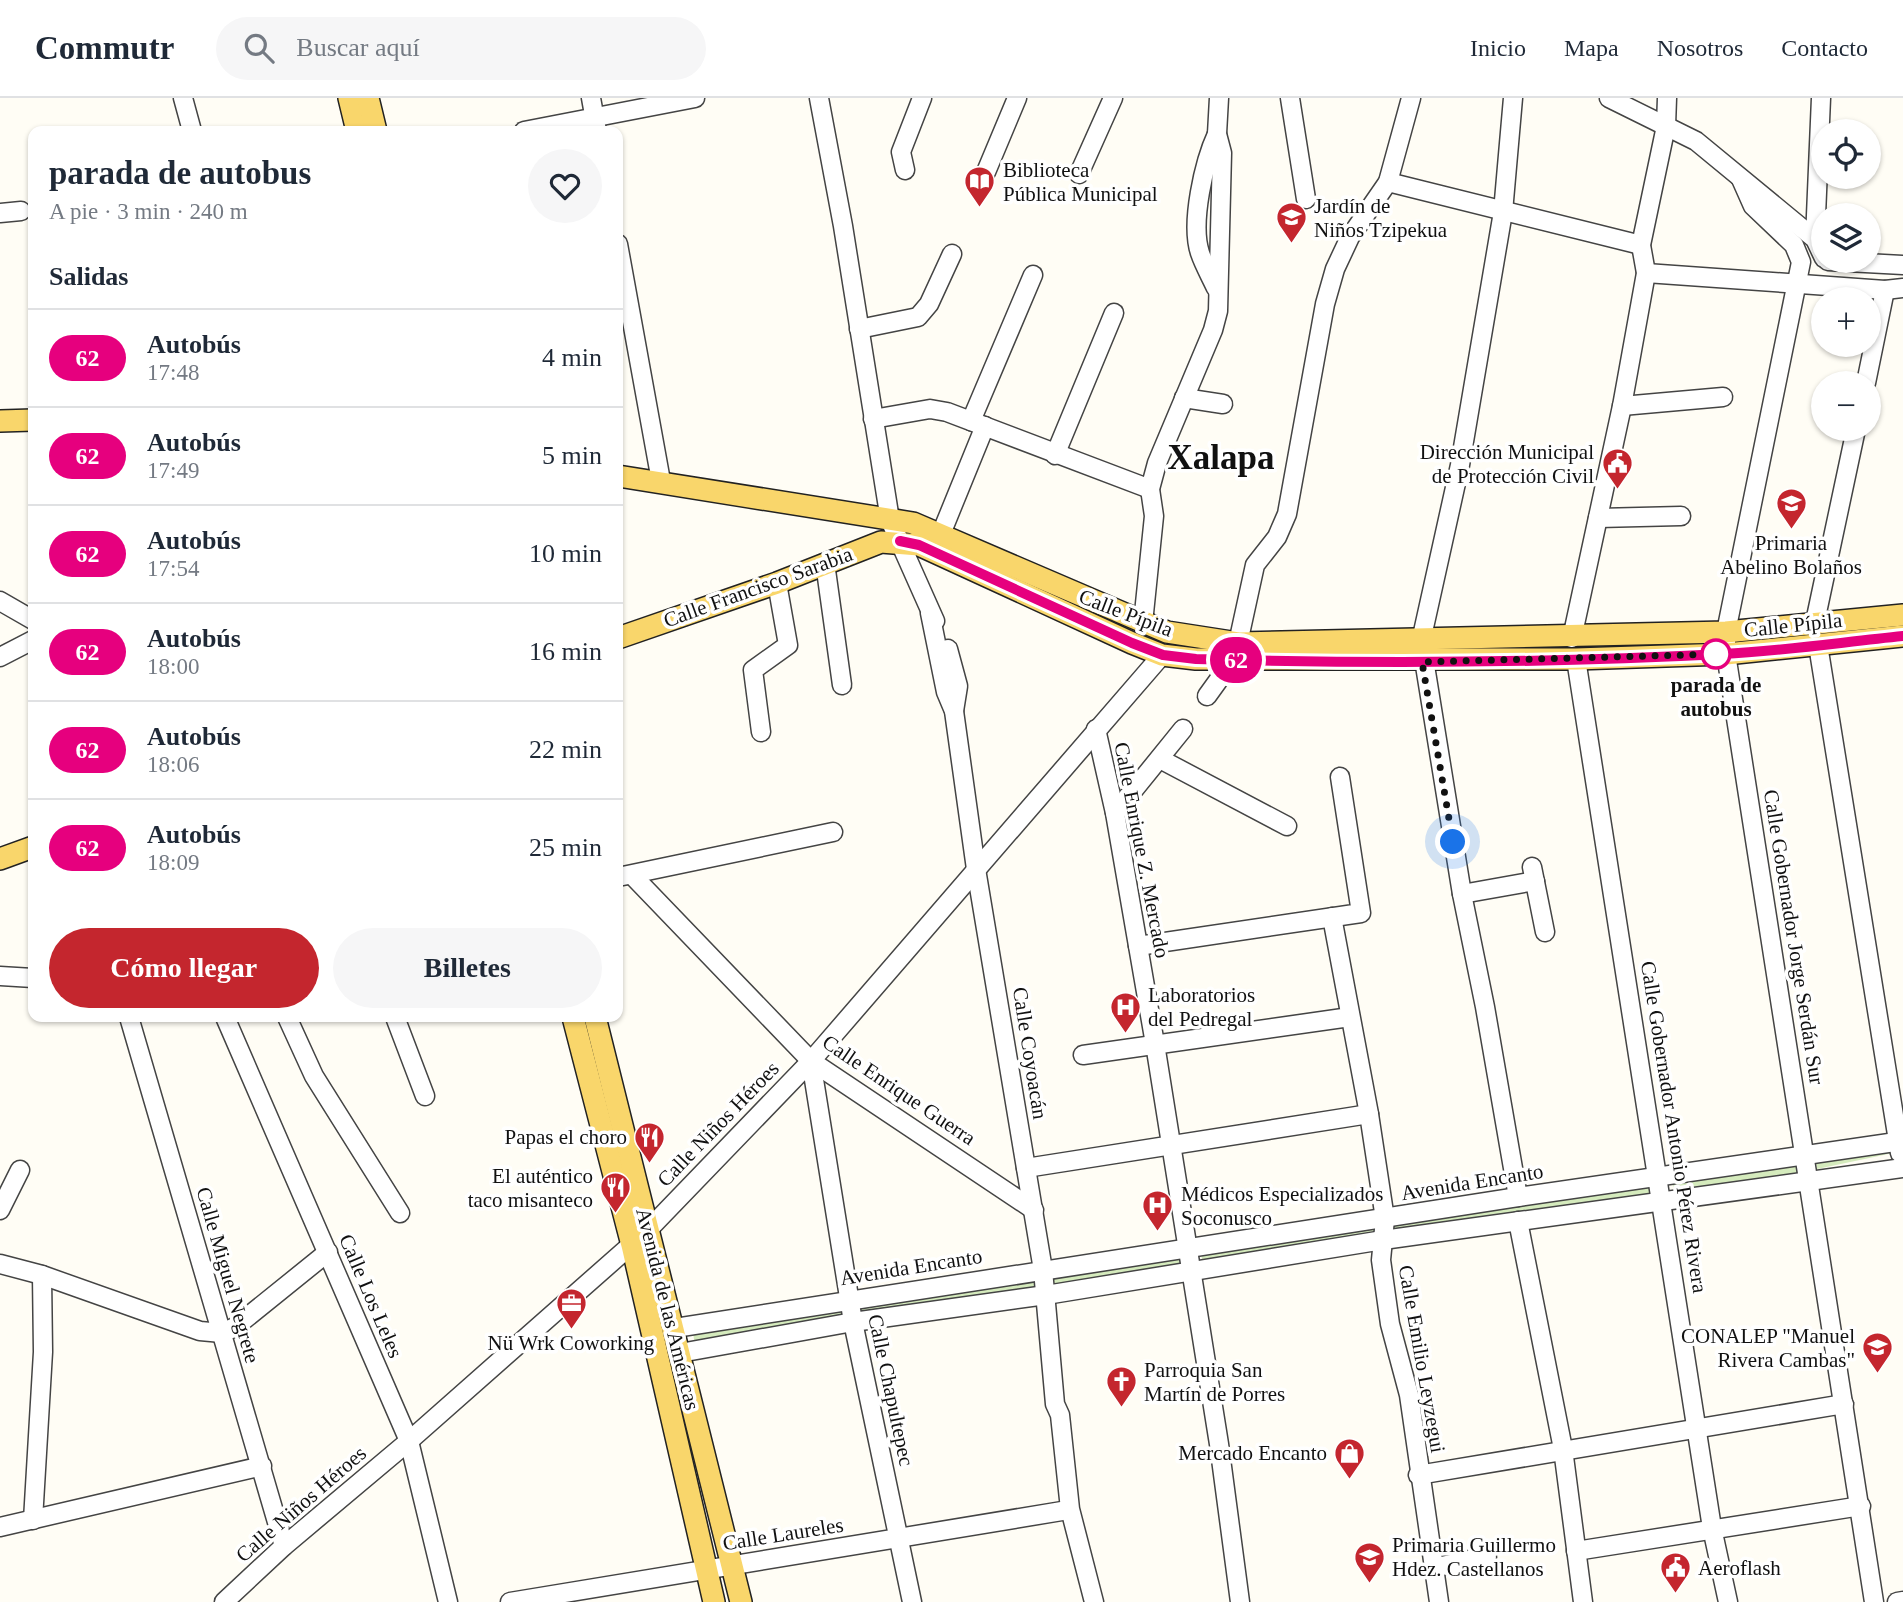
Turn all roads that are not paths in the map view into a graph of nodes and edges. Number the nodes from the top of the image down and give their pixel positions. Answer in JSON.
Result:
{"nodes":[{"id":1,"x":349,"y":98,"type":"edge"},
{"id":2,"x":368,"y":98,"type":"edge"},
{"id":3,"x":591,"y":98,"type":"edge"},
{"id":4,"x":819,"y":98,"type":"edge"},
{"id":5,"x":922,"y":98,"type":"edge"},
{"id":6,"x":1017,"y":98,"type":"edge"},
{"id":7,"x":1113,"y":98,"type":"edge"},
{"id":8,"x":1219,"y":98,"type":"edge"},
{"id":9,"x":1290,"y":98,"type":"edge"},
{"id":10,"x":1411,"y":98,"type":"edge"},
{"id":11,"x":1513,"y":98,"type":"edge"},
{"id":12,"x":1609,"y":98,"type":"edge"},
{"id":13,"x":1667,"y":98,"type":"edge"},
{"id":14,"x":1821,"y":98,"type":"edge"},
{"id":15,"x":687,"y":99,"type":"edge"},
{"id":16,"x":596,"y":124,"type":"edge"},
{"id":17,"x":355,"y":126,"type":"edge"},
{"id":18,"x":375,"y":126,"type":"edge"},
{"id":19,"x":575,"y":126,"type":"edge"},
{"id":20,"x":1666,"y":126,"type":"junction"},
{"id":21,"x":905,"y":170,"type":"dead end"},
{"id":22,"x":986,"y":172,"type":"dead end"},
{"id":23,"x":1079,"y":174,"type":"dead end"},
{"id":24,"x":1741,"y":179,"type":"junction"},
{"id":25,"x":1388,"y":182,"type":"junction"},
{"id":26,"x":1306,"y":199,"type":"dead end"},
{"id":27,"x":1817,"y":203,"type":"edge"},
{"id":28,"x":22,"y":211,"type":"dead end"},
{"id":29,"x":1503,"y":212,"type":"junction"},
{"id":30,"x":0,"y":213,"type":"edge"},
{"id":31,"x":1811,"y":236,"type":"edge"},
{"id":32,"x":1641,"y":245,"type":"junction"},
{"id":33,"x":952,"y":254,"type":"dead end"},
{"id":34,"x":1881,"y":263,"type":"edge"},
{"id":35,"x":1903,"y":265,"type":"edge"},
{"id":36,"x":623,"y":272,"type":"edge"},
{"id":37,"x":1646,"y":273,"type":"junction"},
{"id":38,"x":1033,"y":275,"type":"dead end"},
{"id":39,"x":1796,"y":282,"type":"junction"},
{"id":40,"x":1894,"y":289,"type":"edge"},
{"id":41,"x":1114,"y":313,"type":"dead end"},
{"id":42,"x":859,"y":329,"type":"junction"},
{"id":43,"x":1870,"y":371,"type":"edge"},
{"id":44,"x":1723,"y":397,"type":"dead end"},
{"id":45,"x":1184,"y":398,"type":"junction"},
{"id":46,"x":1223,"y":404,"type":"dead end"},
{"id":47,"x":1622,"y":405,"type":"junction"},
{"id":48,"x":873,"y":419,"type":"junction"},
{"id":49,"x":28,"y":420,"type":"edge"},
{"id":50,"x":0,"y":421,"type":"edge"},
{"id":51,"x":978,"y":424,"type":"junction"},
{"id":52,"x":1853,"y":441,"type":"edge"},
{"id":53,"x":1055,"y":455,"type":"junction"},
{"id":54,"x":623,"y":477,"type":"edge"},
{"id":55,"x":661,"y":481,"type":"junction"},
{"id":56,"x":1150,"y":489,"type":"junction"},
{"id":57,"x":1681,"y":516,"type":"dead end"},
{"id":58,"x":1598,"y":518,"type":"junction"},
{"id":59,"x":890,"y":520,"type":"junction"},
{"id":60,"x":941,"y":534,"type":"junction"},
{"id":61,"x":900,"y":541,"type":"junction"},
{"id":62,"x":825,"y":563,"type":"junction"},
{"id":63,"x":778,"y":583,"type":"junction"},
{"id":64,"x":0,"y":601,"type":"edge"},
{"id":65,"x":1903,"y":615,"type":"edge"},
{"id":66,"x":28,"y":617,"type":"edge"},
{"id":67,"x":1815,"y":622,"type":"junction"},
{"id":68,"x":1143,"y":623,"type":"junction"},
{"id":69,"x":1726,"y":632,"type":"junction"},
{"id":70,"x":623,"y":636,"type":"edge"},
{"id":71,"x":1903,"y":636,"type":"edge"},
{"id":72,"x":1572,"y":638,"type":"junction"},
{"id":73,"x":28,"y":643,"type":"edge"},
{"id":74,"x":1818,"y":645,"type":"junction"},
{"id":75,"x":1421,"y":651,"type":"junction"},
{"id":76,"x":1236,"y":652,"type":"junction"},
{"id":77,"x":1726,"y":654,"type":"junction"},
{"id":78,"x":1163,"y":655,"type":"junction"},
{"id":79,"x":0,"y":657,"type":"edge"},
{"id":80,"x":1576,"y":659,"type":"junction"},
{"id":81,"x":842,"y":685,"type":"dead end"},
{"id":82,"x":1207,"y":696,"type":"dead end"},
{"id":83,"x":1096,"y":729,"type":"junction"},
{"id":84,"x":1183,"y":729,"type":"dead end"},
{"id":85,"x":761,"y":732,"type":"dead end"},
{"id":86,"x":1160,"y":759,"type":"junction"},
{"id":87,"x":1340,"y":778,"type":"dead end"},
{"id":88,"x":1115,"y":813,"type":"junction"},
{"id":89,"x":1287,"y":826,"type":"dead end"},
{"id":90,"x":833,"y":832,"type":"dead end"},
{"id":91,"x":28,"y":849,"type":"edge"},
{"id":92,"x":0,"y":859,"type":"edge"},
{"id":93,"x":976,"y":869,"type":"junction"},
{"id":94,"x":625,"y":876,"type":"edge"},
{"id":95,"x":1462,"y":894,"type":"junction"},
{"id":96,"x":1339,"y":916,"type":"junction"},
{"id":97,"x":1545,"y":932,"type":"dead end"},
{"id":98,"x":1138,"y":946,"type":"junction"},
{"id":99,"x":0,"y":976,"type":"edge"},
{"id":100,"x":28,"y":978,"type":"edge"},
{"id":101,"x":1350,"y":1017,"type":"junction"},
{"id":102,"x":130,"y":1022,"type":"edge"},
{"id":103,"x":227,"y":1022,"type":"edge"},
{"id":104,"x":289,"y":1022,"type":"edge"},
{"id":105,"x":398,"y":1022,"type":"edge"},
{"id":106,"x":574,"y":1022,"type":"edge"},
{"id":107,"x":596,"y":1022,"type":"edge"},
{"id":108,"x":1155,"y":1044,"type":"junction"},
{"id":109,"x":1083,"y":1055,"type":"dead end"},
{"id":110,"x":811,"y":1061,"type":"junction"},
{"id":111,"x":425,"y":1096,"type":"dead end"},
{"id":112,"x":1369,"y":1114,"type":"junction"},
{"id":113,"x":1900,"y":1141,"type":"edge"},
{"id":114,"x":1170,"y":1146,"type":"junction"},
{"id":115,"x":1806,"y":1153,"type":"junction"},
{"id":116,"x":1903,"y":1167,"type":"edge"},
{"id":117,"x":1026,"y":1168,"type":"junction"},
{"id":118,"x":20,"y":1170,"type":"dead end"},
{"id":119,"x":1658,"y":1178,"type":"junction"},
{"id":120,"x":1811,"y":1182,"type":"junction"},
{"id":121,"x":1518,"y":1197,"type":"junction"},
{"id":122,"x":1663,"y":1202,"type":"junction"},
{"id":123,"x":0,"y":1210,"type":"edge"},
{"id":124,"x":1034,"y":1210,"type":"junction"},
{"id":125,"x":400,"y":1213,"type":"dead end"},
{"id":126,"x":1385,"y":1219,"type":"junction"},
{"id":127,"x":1518,"y":1221,"type":"junction"},
{"id":128,"x":648,"y":1230,"type":"junction"},
{"id":129,"x":1383,"y":1241,"type":"junction"},
{"id":130,"x":632,"y":1245,"type":"junction"},
{"id":131,"x":1189,"y":1248,"type":"junction"},
{"id":132,"x":328,"y":1252,"type":"junction"},
{"id":133,"x":0,"y":1264,"type":"edge"},
{"id":134,"x":1043,"y":1270,"type":"junction"},
{"id":135,"x":1191,"y":1273,"type":"junction"},
{"id":136,"x":42,"y":1275,"type":"junction"},
{"id":137,"x":1046,"y":1295,"type":"junction"},
{"id":138,"x":849,"y":1299,"type":"junction"},
{"id":139,"x":853,"y":1322,"type":"junction"},
{"id":140,"x":674,"y":1328,"type":"junction"},
{"id":141,"x":222,"y":1333,"type":"junction"},
{"id":142,"x":680,"y":1353,"type":"junction"},
{"id":143,"x":1055,"y":1404,"type":"junction"},
{"id":144,"x":1844,"y":1404,"type":"junction"},
{"id":145,"x":1699,"y":1426,"type":"junction"},
{"id":146,"x":409,"y":1441,"type":"junction"},
{"id":147,"x":1563,"y":1449,"type":"junction"},
{"id":148,"x":262,"y":1466,"type":"junction"},
{"id":149,"x":1418,"y":1475,"type":"junction"},
{"id":150,"x":1861,"y":1506,"type":"junction"},
{"id":151,"x":1062,"y":1511,"type":"junction"},
{"id":152,"x":33,"y":1520,"type":"junction"},
{"id":153,"x":0,"y":1527,"type":"edge"},
{"id":154,"x":1712,"y":1528,"type":"junction"},
{"id":155,"x":898,"y":1539,"type":"junction"},
{"id":156,"x":284,"y":1546,"type":"junction"},
{"id":157,"x":1576,"y":1551,"type":"junction"},
{"id":158,"x":1487,"y":1556,"type":"dead end"},
{"id":159,"x":704,"y":1567,"type":"junction"},
{"id":160,"x":731,"y":1567,"type":"junction"},
{"id":161,"x":1433,"y":1569,"type":"junction"},
{"id":162,"x":1903,"y":1601,"type":"edge"},
{"id":163,"x":224,"y":1602,"type":"edge"},
{"id":164,"x":448,"y":1602,"type":"edge"},
{"id":165,"x":510,"y":1602,"type":"edge"},
{"id":166,"x":713,"y":1602,"type":"edge"},
{"id":167,"x":741,"y":1602,"type":"edge"},
{"id":168,"x":912,"y":1602,"type":"edge"},
{"id":169,"x":1084,"y":1602,"type":"edge"},
{"id":170,"x":1094,"y":1602,"type":"edge"},
{"id":171,"x":1240,"y":1602,"type":"edge"},
{"id":172,"x":1439,"y":1602,"type":"edge"},
{"id":173,"x":1583,"y":1602,"type":"edge"},
{"id":174,"x":1728,"y":1602,"type":"edge"},
{"id":175,"x":1874,"y":1602,"type":"edge"},
{"id":176,"x":1898,"y":1602,"type":"edge"}],
"edges":[{"from":1,"to":17,"type":"main road"},
{"from":2,"to":18,"type":"main road"},
{"from":3,"to":16,"type":"street"},
{"from":4,"to":42,"type":"street","name":"Calle Coyoacán"},
{"from":5,"to":21,"type":"street"},
{"from":6,"to":22,"type":"street"},
{"from":7,"to":23,"type":"street"},
{"from":8,"to":45,"type":"street"},
{"from":9,"to":26,"type":"street"},
{"from":10,"to":25,"type":"street"},
{"from":11,"to":29,"type":"street"},
{"from":12,"to":20,"type":"street"},
{"from":13,"to":20,"type":"street"},
{"from":14,"to":27,"type":"street"},
{"from":15,"to":16,"type":"street"},
{"from":16,"to":19,"type":"street"},
{"from":20,"to":24,"type":"street"},
{"from":20,"to":32,"type":"street"},
{"from":24,"to":31,"type":"street"},
{"from":24,"to":39,"type":"street","name":"Calle Gobernador Jorge Serdán Sur"},
{"from":25,"to":29,"type":"street"},
{"from":25,"to":76,"type":"street"},
{"from":28,"to":30,"type":"street"},
{"from":29,"to":32,"type":"street"},
{"from":29,"to":75,"type":"street"},
{"from":32,"to":37,"type":"street"},
{"from":33,"to":42,"type":"street"},
{"from":34,"to":35,"type":"street"},
{"from":36,"to":55,"type":"street"},
{"from":37,"to":39,"type":"street"},
{"from":37,"to":47,"type":"street"},
{"from":38,"to":51,"type":"street"},
{"from":39,"to":40,"type":"street"},
{"from":39,"to":69,"type":"street","name":"Calle Gobernador Jorge Serdán Sur"},
{"from":40,"to":43,"type":"street"},
{"from":41,"to":53,"type":"street"},
{"from":42,"to":48,"type":"street","name":"Calle Coyoacán"},
{"from":44,"to":47,"type":"street"},
{"from":45,"to":46,"type":"street"},
{"from":45,"to":56,"type":"street"},
{"from":47,"to":58,"type":"street"},
{"from":48,"to":51,"type":"street"},
{"from":48,"to":59,"type":"street","name":"Calle Coyoacán"},
{"from":49,"to":50,"type":"main road"},
{"from":51,"to":53,"type":"street"},
{"from":51,"to":60,"type":"street"},
{"from":52,"to":67,"type":"street"},
{"from":53,"to":56,"type":"street"},
{"from":54,"to":55,"type":"main road","name":"Calle Pípila"},
{"from":55,"to":59,"type":"main road","name":"Calle Pípila"},
{"from":56,"to":68,"type":"street"},
{"from":57,"to":58,"type":"street"},
{"from":58,"to":72,"type":"street"},
{"from":59,"to":60,"type":"main road","name":"Calle Pípila"},
{"from":59,"to":61,"type":"street","name":"Calle Coyoacán"},
{"from":60,"to":68,"type":"main road","name":"Calle Pípila"},
{"from":61,"to":62,"type":"main road","name":"Calle Francisco Sarabia"},
{"from":61,"to":78,"type":"main road","name":"Calle Pípila"},
{"from":61,"to":93,"type":"street","name":"Calle Coyoacán"},
{"from":62,"to":63,"type":"main road","name":"Calle Francisco Sarabia"},
{"from":62,"to":81,"type":"street"},
{"from":63,"to":70,"type":"main road","name":"Calle Francisco Sarabia"},
{"from":63,"to":85,"type":"street"},
{"from":64,"to":66,"type":"street"},
{"from":65,"to":67,"type":"main road","name":"Calle Pípila"},
{"from":67,"to":69,"type":"main road","name":"Calle Pípila"},
{"from":68,"to":76,"type":"main road","name":"Calle Pípila"},
{"from":69,"to":72,"type":"main road","name":"Calle Pípila"},
{"from":69,"to":77,"type":"street","name":"Calle Gobernador Jorge Serdán Sur"},
{"from":71,"to":74,"type":"main road","name":"Calle Pípila"},
{"from":72,"to":75,"type":"main road","name":"Calle Pípila"},
{"from":73,"to":79,"type":"street"},
{"from":74,"to":77,"type":"main road","name":"Calle Pípila"},
{"from":74,"to":113,"type":"street"},
{"from":75,"to":76,"type":"main road","name":"Calle Pípila"},
{"from":75,"to":80,"type":"main road","name":"Calle Pípila"},
{"from":75,"to":95,"type":"street"},
{"from":76,"to":78,"type":"main road","name":"Calle Pípila"},
{"from":76,"to":82,"type":"street"},
{"from":77,"to":80,"type":"main road","name":"Calle Pípila"},
{"from":77,"to":115,"type":"street","name":"Calle Gobernador Jorge Serdán Sur"},
{"from":78,"to":83,"type":"street","name":"Calle Niños Héroes"},
{"from":80,"to":119,"type":"street","name":"Calle Gobernador Antonio Pérez Rivera"},
{"from":83,"to":88,"type":"street","name":"Calle Enrique Z. Mercado"},
{"from":83,"to":93,"type":"street","name":"Calle Niños Héroes"},
{"from":84,"to":86,"type":"street"},
{"from":86,"to":88,"type":"street"},
{"from":86,"to":89,"type":"street"},
{"from":87,"to":96,"type":"street"},
{"from":88,"to":98,"type":"street","name":"Calle Enrique Z. Mercado"},
{"from":90,"to":94,"type":"street"},
{"from":91,"to":92,"type":"main road"},
{"from":93,"to":110,"type":"street","name":"Calle Niños Héroes"},
{"from":93,"to":117,"type":"street","name":"Calle Coyoacán"},
{"from":94,"to":110,"type":"street","name":"Calle Enrique Guerra"},
{"from":95,"to":97,"type":"street"},
{"from":95,"to":121,"type":"street"},
{"from":96,"to":98,"type":"street"},
{"from":96,"to":101,"type":"street","name":"Calle Emilio Leyzegui"},
{"from":98,"to":108,"type":"street","name":"Calle Enrique Z. Mercado"},
{"from":99,"to":100,"type":"street"},
{"from":101,"to":108,"type":"street"},
{"from":101,"to":112,"type":"street","name":"Calle Emilio Leyzegui"},
{"from":102,"to":141,"type":"street","name":"Calle Miguel Negrete"},
{"from":103,"to":132,"type":"street","name":"Calle Los Leles"},
{"from":104,"to":125,"type":"street"},
{"from":105,"to":111,"type":"street"},
{"from":106,"to":130,"type":"main road","name":"Avenida de las Américas"},
{"from":107,"to":128,"type":"main road","name":"Avenida de las Américas"},
{"from":108,"to":109,"type":"street"},
{"from":108,"to":114,"type":"street","name":"Calle Enrique Z. Mercado"},
{"from":110,"to":124,"type":"street","name":"Calle Enrique Guerra"},
{"from":110,"to":128,"type":"street","name":"Calle Niños Héroes"},
{"from":110,"to":138,"type":"street","name":"Calle Chapultepec"},
{"from":112,"to":114,"type":"street"},
{"from":112,"to":126,"type":"street","name":"Calle Emilio Leyzegui"},
{"from":113,"to":115,"type":"street","name":"Avenida Encanto"},
{"from":113,"to":116,"type":"street"},
{"from":114,"to":117,"type":"street"},
{"from":114,"to":131,"type":"street","name":"Calle Enrique Z. Mercado"},
{"from":115,"to":119,"type":"street","name":"Avenida Encanto"},
{"from":115,"to":120,"type":"street","name":"Calle Gobernador Jorge Serdán Sur"},
{"from":116,"to":120,"type":"street"},
{"from":117,"to":124,"type":"street","name":"Calle Coyoacán"},
{"from":118,"to":123,"type":"street"},
{"from":119,"to":121,"type":"street","name":"Avenida Encanto"},
{"from":119,"to":122,"type":"street","name":"Calle Gobernador Antonio Pérez Rivera"},
{"from":120,"to":122,"type":"street"},
{"from":120,"to":144,"type":"street","name":"Calle Gobernador Jorge Serdán Sur"},
{"from":121,"to":126,"type":"street","name":"Avenida Encanto"},
{"from":122,"to":127,"type":"street"},
{"from":122,"to":145,"type":"street","name":"Calle Gobernador Antonio Pérez Rivera"},
{"from":124,"to":134,"type":"street","name":"Calle Coyoacán"},
{"from":126,"to":129,"type":"street","name":"Calle Emilio Leyzegui"},
{"from":126,"to":131,"type":"street","name":"Avenida Encanto"},
{"from":127,"to":129,"type":"street"},
{"from":127,"to":147,"type":"street"},
{"from":128,"to":130,"type":"street","name":"Calle Niños Héroes"},
{"from":128,"to":140,"type":"main road","name":"Avenida de las Américas"},
{"from":129,"to":135,"type":"street"},
{"from":129,"to":149,"type":"street","name":"Calle Emilio Leyzegui"},
{"from":130,"to":146,"type":"street","name":"Calle Niños Héroes"},
{"from":130,"to":159,"type":"main road","name":"Avenida de las Américas"},
{"from":131,"to":134,"type":"street","name":"Avenida Encanto"},
{"from":131,"to":135,"type":"street","name":"Calle Enrique Z. Mercado"},
{"from":132,"to":141,"type":"street"},
{"from":132,"to":146,"type":"street","name":"Calle Los Leles"},
{"from":133,"to":136,"type":"street"},
{"from":134,"to":137,"type":"street","name":"Calle Coyoacán"},
{"from":134,"to":138,"type":"street","name":"Avenida Encanto"},
{"from":135,"to":137,"type":"street"},
{"from":135,"to":171,"type":"street","name":"Calle Enrique Z. Mercado"},
{"from":136,"to":141,"type":"street"},
{"from":136,"to":152,"type":"street"},
{"from":137,"to":139,"type":"street"},
{"from":137,"to":143,"type":"street","name":"Calle Coyoacán"},
{"from":138,"to":139,"type":"street","name":"Calle Chapultepec"},
{"from":138,"to":140,"type":"street","name":"Avenida Encanto"},
{"from":139,"to":142,"type":"street"},
{"from":139,"to":155,"type":"street","name":"Calle Chapultepec"},
{"from":140,"to":142,"type":"main road","name":"Avenida de las Américas"},
{"from":141,"to":148,"type":"street","name":"Calle Miguel Negrete"},
{"from":142,"to":160,"type":"main road","name":"Avenida de las Américas"},
{"from":143,"to":151,"type":"street","name":"Calle Coyoacán"},
{"from":143,"to":170,"type":"street","name":"Calle Coyoacán"},
{"from":144,"to":145,"type":"street"},
{"from":144,"to":150,"type":"street","name":"Calle Gobernador Jorge Serdán Sur"},
{"from":145,"to":147,"type":"street"},
{"from":145,"to":154,"type":"street","name":"Calle Gobernador Antonio Pérez Rivera"},
{"from":146,"to":156,"type":"street","name":"Calle Niños Héroes"},
{"from":146,"to":164,"type":"street","name":"Calle Los Leles"},
{"from":147,"to":149,"type":"street"},
{"from":147,"to":157,"type":"street"},
{"from":148,"to":152,"type":"street"},
{"from":148,"to":156,"type":"street","name":"Calle Miguel Negrete"},
{"from":149,"to":161,"type":"street","name":"Calle Emilio Leyzegui"},
{"from":150,"to":154,"type":"street"},
{"from":150,"to":175,"type":"street","name":"Calle Gobernador Jorge Serdán Sur"},
{"from":151,"to":155,"type":"street","name":"Calle Laureles"},
{"from":151,"to":169,"type":"street","name":"Calle Coyoacán"},
{"from":152,"to":153,"type":"street"},
{"from":154,"to":157,"type":"street"},
{"from":154,"to":174,"type":"street","name":"Calle Gobernador Antonio Pérez Rivera"},
{"from":155,"to":160,"type":"street","name":"Calle Laureles"},
{"from":155,"to":168,"type":"street","name":"Calle Chapultepec"},
{"from":156,"to":163,"type":"street","name":"Calle Niños Héroes"},
{"from":157,"to":173,"type":"street"},
{"from":158,"to":161,"type":"street"},
{"from":159,"to":160,"type":"street","name":"Calle Laureles"},
{"from":159,"to":165,"type":"street","name":"Calle Laureles"},
{"from":159,"to":166,"type":"main road","name":"Avenida de las Américas"},
{"from":160,"to":167,"type":"main road","name":"Avenida de las Américas"},
{"from":161,"to":172,"type":"street","name":"Calle Emilio Leyzegui"},
{"from":162,"to":176,"type":"street"}]}
